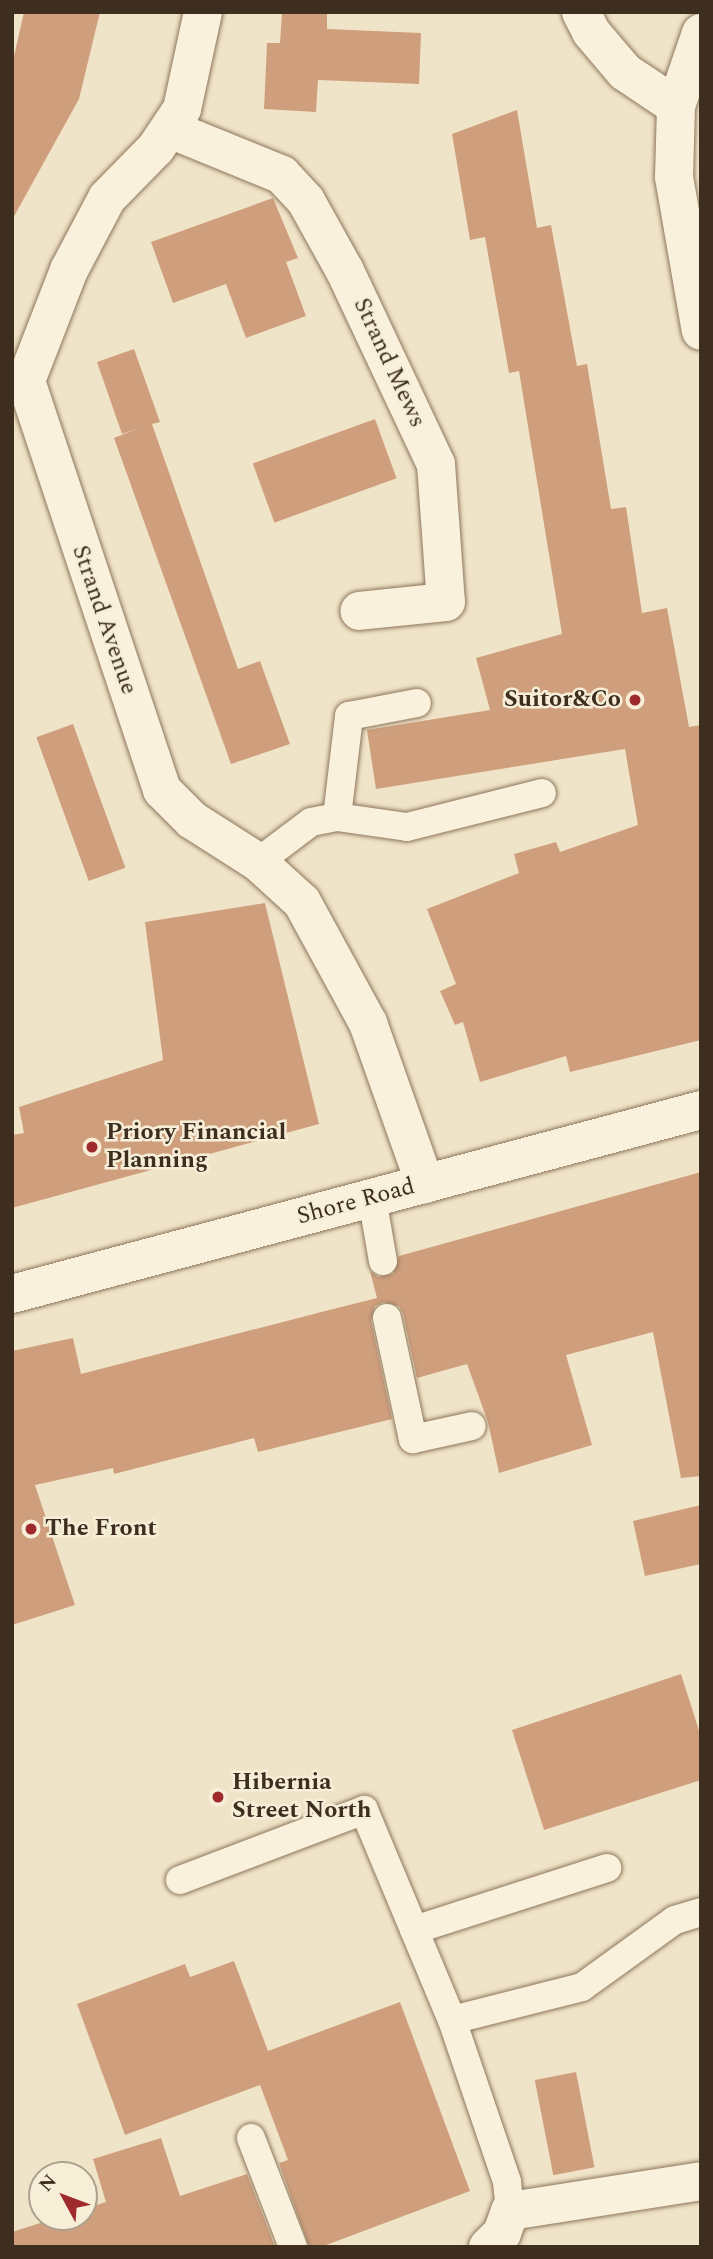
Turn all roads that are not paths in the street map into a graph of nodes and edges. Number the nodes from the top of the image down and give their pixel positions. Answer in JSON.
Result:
{"nodes":[{"id":1,"x":203,"y":12,"type":"edge"},
{"id":2,"x":581,"y":12,"type":"edge"},
{"id":3,"x":701,"y":33,"type":"edge"},
{"id":4,"x":676,"y":106,"type":"junction"},
{"id":5,"x":172,"y":130,"type":"junction"},
{"id":6,"x":701,"y":331,"type":"edge"},
{"id":7,"x":19,"y":381,"type":"edge"},
{"id":8,"x":359,"y":611,"type":"dead end"},
{"id":9,"x":417,"y":703,"type":"dead end"},
{"id":10,"x":542,"y":793,"type":"dead end"},
{"id":11,"x":337,"y":817,"type":"junction"},
{"id":12,"x":258,"y":862,"type":"junction"},
{"id":13,"x":701,"y":1110,"type":"edge"},
{"id":14,"x":425,"y":1184,"type":"junction"},
{"id":15,"x":372,"y":1198,"type":"junction"},
{"id":16,"x":383,"y":1261,"type":"dead end"},
{"id":17,"x":12,"y":1294,"type":"edge"},
{"id":18,"x":387,"y":1318,"type":"dead end"},
{"id":19,"x":472,"y":1426,"type":"dead end"},
{"id":20,"x":607,"y":1868,"type":"dead end"},
{"id":21,"x":180,"y":1880,"type":"dead end"},
{"id":22,"x":701,"y":1912,"type":"edge"},
{"id":23,"x":414,"y":1930,"type":"junction"},
{"id":24,"x":452,"y":2020,"type":"junction"},
{"id":25,"x":251,"y":2138,"type":"dead end"},
{"id":26,"x":701,"y":2181,"type":"edge"},
{"id":27,"x":510,"y":2211,"type":"junction"},
{"id":28,"x":293,"y":2247,"type":"edge"},
{"id":29,"x":488,"y":2247,"type":"edge"}],
"edges":[{"from":1,"to":5,"type":"street","name":"Strand Avenue"},
{"from":2,"to":4,"type":"street"},
{"from":3,"to":4,"type":"street"},
{"from":4,"to":6,"type":"street"},
{"from":5,"to":7,"type":"street","name":"Strand Avenue"},
{"from":5,"to":8,"type":"street","name":"Strand Mews"},
{"from":7,"to":12,"type":"street","name":"Strand Avenue"},
{"from":9,"to":11,"type":"lane"},
{"from":10,"to":11,"type":"lane"},
{"from":11,"to":12,"type":"lane"},
{"from":12,"to":14,"type":"street","name":"Strand Avenue"},
{"from":13,"to":14,"type":"street","name":"Shore Road"},
{"from":14,"to":15,"type":"street","name":"Shore Road"},
{"from":15,"to":16,"type":"lane"},
{"from":15,"to":17,"type":"street","name":"Shore Road"},
{"from":18,"to":19,"type":"lane"},
{"from":20,"to":23,"type":"lane"},
{"from":21,"to":23,"type":"lane"},
{"from":22,"to":24,"type":"lane"},
{"from":23,"to":24,"type":"lane"},
{"from":24,"to":27,"type":"lane"},
{"from":25,"to":28,"type":"lane"},
{"from":26,"to":27,"type":"street"},
{"from":27,"to":29,"type":"street"}]}
